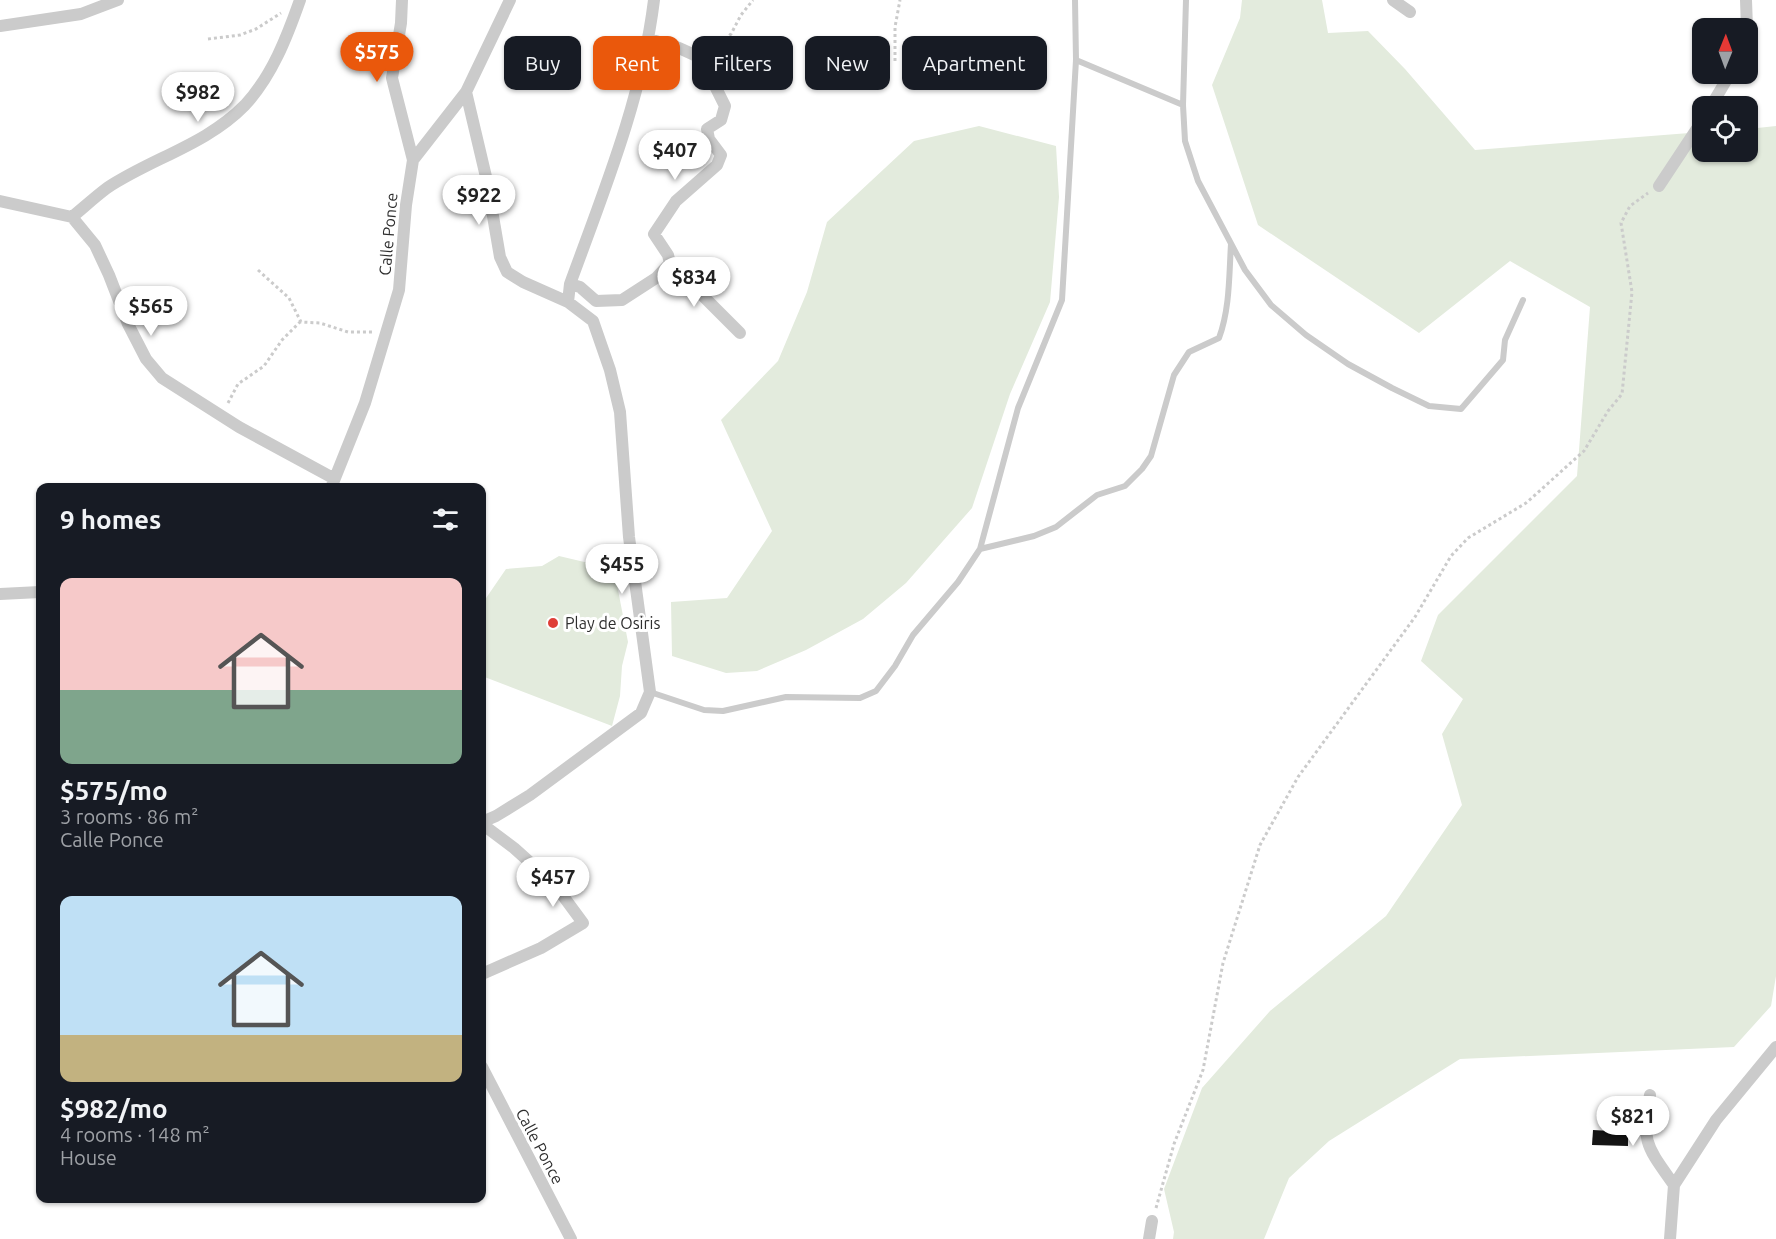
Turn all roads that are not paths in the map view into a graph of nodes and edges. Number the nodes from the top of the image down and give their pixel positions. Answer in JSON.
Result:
{"nodes":[{"id":1,"x":118,"y":0,"type":"edge"},
{"id":2,"x":402,"y":0,"type":"edge"},
{"id":3,"x":510,"y":0,"type":"edge"},
{"id":4,"x":654,"y":0,"type":"edge"},
{"id":5,"x":1076,"y":0,"type":"edge"},
{"id":6,"x":1186,"y":0,"type":"edge"},
{"id":7,"x":1393,"y":0,"type":"edge"},
{"id":8,"x":1746,"y":0,"type":"edge"},
{"id":9,"x":300,"y":1,"type":"edge"},
{"id":10,"x":1410,"y":12,"type":"dead end"},
{"id":11,"x":1747,"y":18,"type":"edge"},
{"id":12,"x":0,"y":26,"type":"edge"},
{"id":13,"x":649,"y":36,"type":"edge"},
{"id":14,"x":680,"y":48,"type":"edge"},
{"id":15,"x":1076,"y":60,"type":"junction"},
{"id":16,"x":636,"y":90,"type":"edge"},
{"id":17,"x":466,"y":92,"type":"junction"},
{"id":18,"x":1183,"y":105,"type":"junction"},
{"id":19,"x":1692,"y":136,"type":"edge"},
{"id":20,"x":414,"y":160,"type":"junction"},
{"id":21,"x":1659,"y":186,"type":"road end"},
{"id":22,"x":0,"y":201,"type":"edge"},
{"id":23,"x":72,"y":218,"type":"junction"},
{"id":24,"x":1232,"y":243,"type":"junction"},
{"id":25,"x":670,"y":263,"type":"junction"},
{"id":26,"x":570,"y":284,"type":"junction"},
{"id":27,"x":1523,"y":300,"type":"dead end"},
{"id":28,"x":568,"y":302,"type":"junction"},
{"id":29,"x":740,"y":333,"type":"dead end"},
{"id":30,"x":332,"y":483,"type":"edge"},
{"id":31,"x":980,"y":549,"type":"junction"},
{"id":32,"x":36,"y":592,"type":"edge"},
{"id":33,"x":0,"y":594,"type":"edge"},
{"id":34,"x":650,"y":692,"type":"junction"},
{"id":35,"x":486,"y":821,"type":"edge"},
{"id":36,"x":486,"y":826,"type":"edge"},
{"id":37,"x":486,"y":972,"type":"edge"},
{"id":38,"x":1776,"y":1047,"type":"edge"},
{"id":39,"x":486,"y":1075,"type":"edge"},
{"id":40,"x":1650,"y":1095,"type":"dead end"},
{"id":41,"x":1674,"y":1185,"type":"junction"},
{"id":42,"x":1152,"y":1221,"type":"road end"},
{"id":43,"x":571,"y":1239,"type":"edge"},
{"id":44,"x":1149,"y":1239,"type":"edge"},
{"id":45,"x":1670,"y":1239,"type":"edge"}],
"edges":[{"from":1,"to":12,"type":"street"},
{"from":2,"to":20,"type":"street"},
{"from":3,"to":17,"type":"street","name":"Calle Ponce"},
{"from":4,"to":13,"type":"street"},
{"from":5,"to":15,"type":"lane"},
{"from":6,"to":18,"type":"lane"},
{"from":7,"to":10,"type":"street"},
{"from":8,"to":11,"type":"street"},
{"from":9,"to":23,"type":"street"},
{"from":14,"to":25,"type":"street"},
{"from":15,"to":18,"type":"lane"},
{"from":15,"to":31,"type":"lane"},
{"from":16,"to":26,"type":"street"},
{"from":17,"to":20,"type":"street","name":"Calle Ponce"},
{"from":17,"to":28,"type":"street"},
{"from":18,"to":24,"type":"lane"},
{"from":19,"to":21,"type":"street"},
{"from":20,"to":30,"type":"street","name":"Calle Ponce"},
{"from":22,"to":23,"type":"street"},
{"from":23,"to":30,"type":"street"},
{"from":24,"to":27,"type":"lane"},
{"from":24,"to":31,"type":"lane"},
{"from":25,"to":26,"type":"street"},
{"from":25,"to":29,"type":"street"},
{"from":26,"to":28,"type":"street"},
{"from":28,"to":34,"type":"street"},
{"from":31,"to":34,"type":"lane"},
{"from":32,"to":33,"type":"street"},
{"from":34,"to":35,"type":"street"},
{"from":36,"to":37,"type":"street"},
{"from":38,"to":41,"type":"street"},
{"from":39,"to":43,"type":"street","name":"Calle Ponce"},
{"from":40,"to":41,"type":"street"},
{"from":41,"to":45,"type":"street"},
{"from":42,"to":44,"type":"street"}]}
